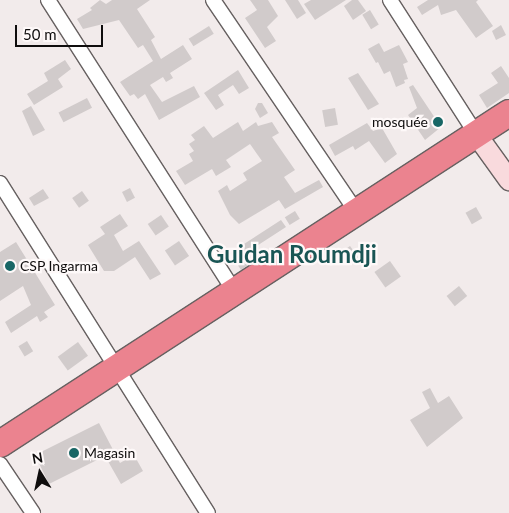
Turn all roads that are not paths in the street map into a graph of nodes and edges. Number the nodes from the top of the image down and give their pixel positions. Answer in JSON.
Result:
{"nodes":[{"id":1,"x":48,"y":0,"type":"edge"},
{"id":2,"x":213,"y":0,"type":"edge"},
{"id":3,"x":390,"y":0,"type":"edge"},
{"id":4,"x":509,"y":113,"type":"edge"},
{"id":5,"x":476,"y":134,"type":"junction"},
{"id":6,"x":509,"y":180,"type":"edge"},
{"id":7,"x":0,"y":184,"type":"edge"},
{"id":8,"x":358,"y":214,"type":"junction"},
{"id":9,"x":234,"y":291,"type":"junction"},
{"id":10,"x":115,"y":367,"type":"junction"},
{"id":11,"x":1,"y":446,"type":"edge"},
{"id":12,"x":33,"y":513,"type":"edge"},
{"id":13,"x":208,"y":513,"type":"edge"}],
"edges":[{"from":1,"to":9,"type":"street"},
{"from":2,"to":8,"type":"street"},
{"from":3,"to":5,"type":"street"},
{"from":4,"to":5,"type":"highway"},
{"from":5,"to":6,"type":"street"},
{"from":5,"to":8,"type":"highway"},
{"from":7,"to":10,"type":"street"},
{"from":8,"to":9,"type":"highway"},
{"from":9,"to":10,"type":"highway"},
{"from":10,"to":11,"type":"highway"},
{"from":10,"to":13,"type":"street"},
{"from":11,"to":12,"type":"street"}]}
